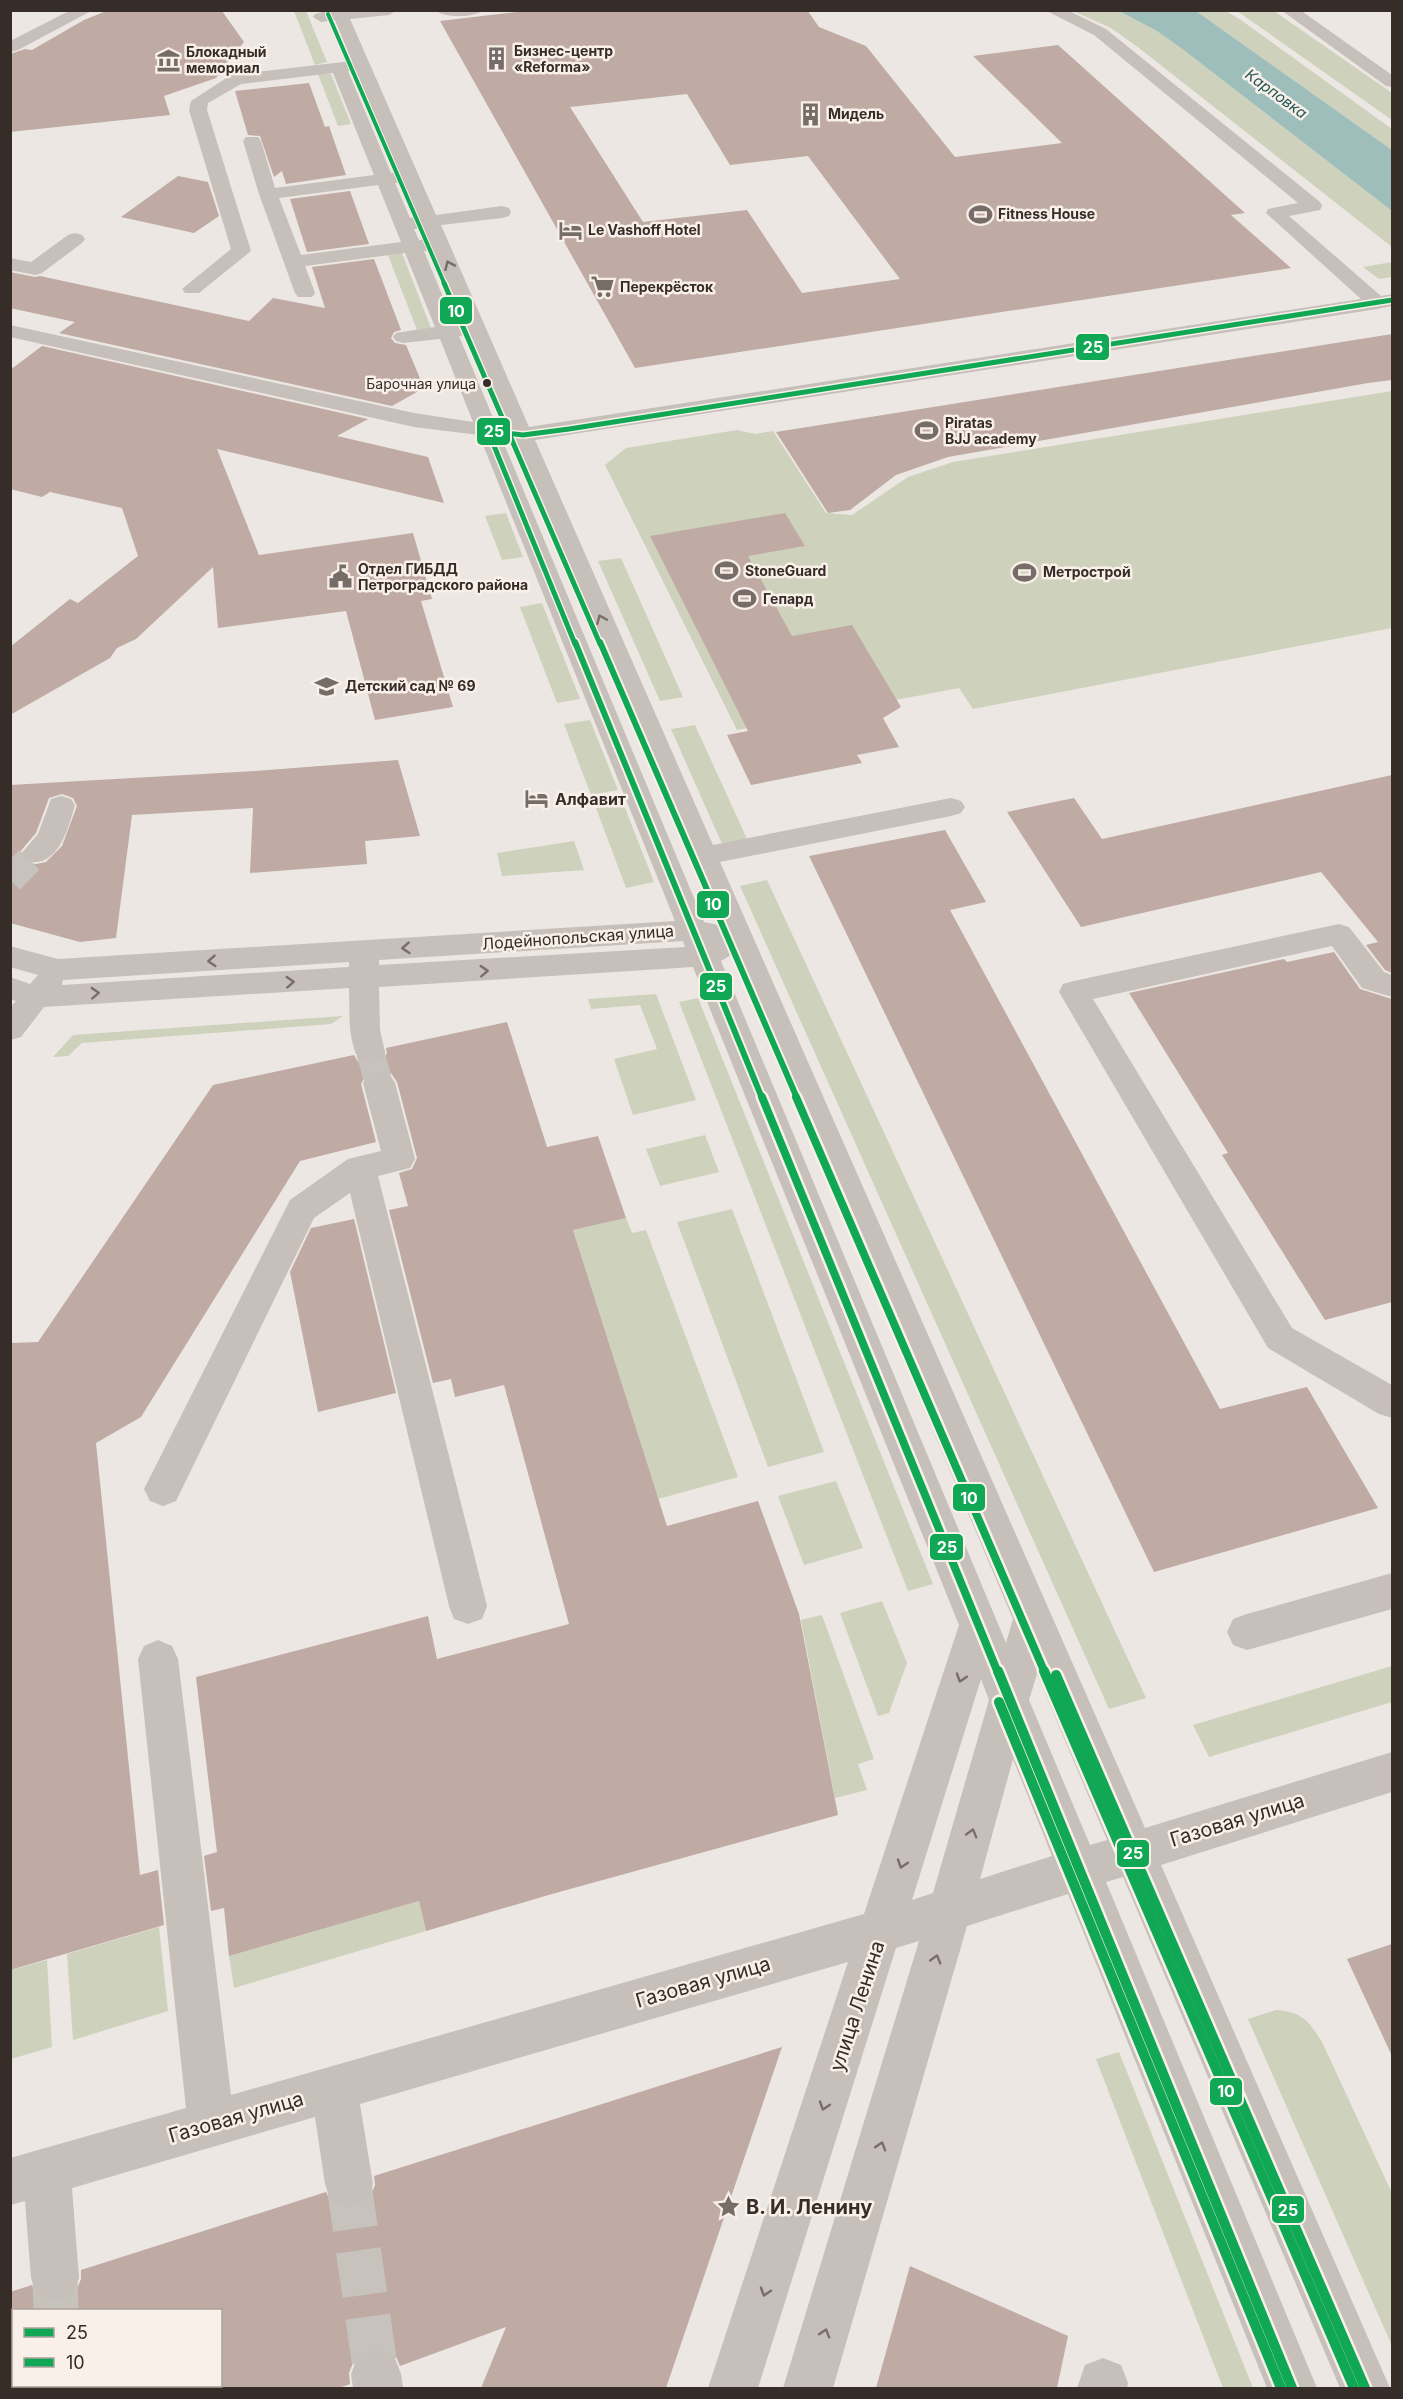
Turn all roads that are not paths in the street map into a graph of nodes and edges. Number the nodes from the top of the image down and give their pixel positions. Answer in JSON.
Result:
{"nodes":[{"id":1,"x":85,"y":10,"type":"edge"},
{"id":2,"x":389,"y":10,"type":"edge"},
{"id":3,"x":442,"y":10,"type":"edge"},
{"id":4,"x":475,"y":10,"type":"edge"},
{"id":5,"x":1053,"y":10,"type":"edge"},
{"id":6,"x":1289,"y":10,"type":"edge"},
{"id":7,"x":339,"y":13,"type":"edge"},
{"id":8,"x":317,"y":14,"type":"edge"},
{"id":9,"x":10,"y":29,"type":"edge"},
{"id":10,"x":34,"y":34,"type":"junction"},
{"id":11,"x":12,"y":47,"type":"dead end"},
{"id":12,"x":362,"y":65,"type":"junction"},
{"id":13,"x":339,"y":68,"type":"junction"},
{"id":14,"x":1392,"y":82,"type":"edge"},
{"id":15,"x":380,"y":108,"type":"junction"},
{"id":16,"x":356,"y":111,"type":"junction"},
{"id":17,"x":252,"y":141,"type":"dead end"},
{"id":18,"x":399,"y":152,"type":"junction"},
{"id":19,"x":375,"y":155,"type":"junction"},
{"id":20,"x":410,"y":176,"type":"junction"},
{"id":21,"x":385,"y":179,"type":"junction"},
{"id":22,"x":268,"y":194,"type":"junction"},
{"id":23,"x":502,"y":212,"type":"dead end"},
{"id":24,"x":430,"y":221,"type":"junction"},
{"id":25,"x":403,"y":225,"type":"junction"},
{"id":26,"x":75,"y":239,"type":"dead end"},
{"id":27,"x":439,"y":243,"type":"junction"},
{"id":28,"x":412,"y":247,"type":"junction"},
{"id":29,"x":294,"y":262,"type":"junction"},
{"id":30,"x":10,"y":264,"type":"edge"},
{"id":31,"x":192,"y":290,"type":"dead end"},
{"id":32,"x":305,"y":293,"type":"dead end"},
{"id":33,"x":1385,"y":302,"type":"edge"},
{"id":34,"x":476,"y":328,"type":"junction"},
{"id":35,"x":10,"y":331,"type":"edge"},
{"id":36,"x":447,"y":332,"type":"junction"},
{"id":37,"x":404,"y":337,"type":"dead end"},
{"id":38,"x":488,"y":431,"type":"junction"},
{"id":39,"x":523,"y":435,"type":"junction"},
{"id":40,"x":560,"y":564,"type":"junction"},
{"id":41,"x":628,"y":725,"type":"junction"},
{"id":42,"x":61,"y":805,"type":"dead end"},
{"id":43,"x":951,"y":807,"type":"dead end"},
{"id":44,"x":35,"y":854,"type":"tunnel mouth"},
{"id":45,"x":702,"y":856,"type":"junction"},
{"id":46,"x":737,"y":938,"type":"junction"},
{"id":47,"x":700,"y":943,"type":"junction"},
{"id":48,"x":10,"y":956,"type":"edge"},
{"id":49,"x":364,"y":964,"type":"junction"},
{"id":50,"x":58,"y":970,"type":"junction"},
{"id":51,"x":141,"y":978,"type":"junction"},
{"id":52,"x":1392,"y":986,"type":"edge"},
{"id":53,"x":24,"y":992,"type":"edge"},
{"id":54,"x":10,"y":1029,"type":"edge"},
{"id":55,"x":370,"y":1052,"type":"tunnel mouth"},
{"id":56,"x":379,"y":1083,"type":"tunnel mouth"},
{"id":57,"x":360,"y":1168,"type":"junction"},
{"id":58,"x":1392,"y":1404,"type":"edge"},
{"id":59,"x":163,"y":1489,"type":"dead end"},
{"id":60,"x":1392,"y":1592,"type":"edge"},
{"id":61,"x":468,"y":1606,"type":"dead end"},
{"id":62,"x":1032,"y":1620,"type":"junction"},
{"id":63,"x":979,"y":1623,"type":"junction"},
{"id":64,"x":1247,"y":1632,"type":"dead end"},
{"id":65,"x":158,"y":1659,"type":"dead end"},
{"id":66,"x":1010,"y":1699,"type":"junction"},
{"id":67,"x":1392,"y":1772,"type":"edge"},
{"id":68,"x":1133,"y":1853,"type":"junction"},
{"id":69,"x":1080,"y":1869,"type":"junction"},
{"id":70,"x":950,"y":1910,"type":"junction"},
{"id":71,"x":881,"y":1931,"type":"junction"},
{"id":72,"x":334,"y":2088,"type":"junction"},
{"id":73,"x":211,"y":2125,"type":"junction"},
{"id":74,"x":29,"y":2177,"type":"edge"},
{"id":75,"x":349,"y":2184,"type":"tunnel mouth"},
{"id":76,"x":55,"y":2278,"type":"tunnel mouth"},
{"id":77,"x":733,"y":2388,"type":"edge"},
{"id":78,"x":808,"y":2388,"type":"edge"},
{"id":79,"x":1293,"y":2388,"type":"edge"},
{"id":80,"x":1365,"y":2388,"type":"edge"}],
"edges":[{"from":1,"to":10,"type":"street"},
{"from":2,"to":7,"type":"street"},
{"from":3,"to":4,"type":"street"},
{"from":5,"to":33,"type":"street"},
{"from":6,"to":14,"type":"street"},
{"from":7,"to":8,"type":"street"},
{"from":7,"to":12,"type":"street"},
{"from":8,"to":13,"type":"street"},
{"from":9,"to":10,"type":"street"},
{"from":10,"to":11,"type":"street"},
{"from":12,"to":13,"type":"street"},
{"from":12,"to":15,"type":"street"},
{"from":13,"to":16,"type":"street"},
{"from":13,"to":31,"type":"street"},
{"from":15,"to":16,"type":"street"},
{"from":15,"to":18,"type":"street"},
{"from":16,"to":19,"type":"street"},
{"from":17,"to":22,"type":"street"},
{"from":18,"to":19,"type":"street"},
{"from":18,"to":20,"type":"street"},
{"from":19,"to":21,"type":"street"},
{"from":20,"to":21,"type":"street"},
{"from":20,"to":24,"type":"street"},
{"from":21,"to":22,"type":"street"},
{"from":21,"to":25,"type":"street"},
{"from":22,"to":29,"type":"street"},
{"from":23,"to":24,"type":"street"},
{"from":24,"to":25,"type":"street"},
{"from":24,"to":27,"type":"street"},
{"from":25,"to":28,"type":"street"},
{"from":26,"to":30,"type":"street"},
{"from":27,"to":28,"type":"street"},
{"from":34,"to":27,"type":"street","one_way":true},
{"from":28,"to":29,"type":"street"},
{"from":28,"to":36,"type":"street"},
{"from":29,"to":32,"type":"street"},
{"from":33,"to":39,"type":"street"},
{"from":34,"to":36,"type":"street"},
{"from":34,"to":39,"type":"street"},
{"from":35,"to":38,"type":"street"},
{"from":36,"to":37,"type":"street"},
{"from":36,"to":38,"type":"street"},
{"from":38,"to":39,"type":"street"},
{"from":38,"to":40,"type":"street"},
{"from":39,"to":40,"type":"street"},
{"from":40,"to":41,"type":"street"},
{"from":41,"to":45,"type":"street"},
{"from":41,"to":47,"type":"street"},
{"from":42,"to":44,"type":"street"},
{"from":43,"to":45,"type":"street"},
{"from":45,"to":46,"type":"street"},
{"from":46,"to":47,"type":"street","name":"Лодейнопольская улица"},
{"from":46,"to":62,"type":"street"},
{"from":47,"to":49,"type":"street","name":"Лодейнопольская улица"},
{"from":47,"to":63,"type":"street"},
{"from":48,"to":50,"type":"street","name":"Лодейнопольская улица"},
{"from":49,"to":51,"type":"street","name":"Лодейнопольская улица"},
{"from":49,"to":55,"type":"street"},
{"from":50,"to":51,"type":"street","name":"Лодейнопольская улица"},
{"from":50,"to":53,"type":"street"},
{"from":53,"to":51,"type":"street","name":"Лодейнопольская улица","one_way":true},
{"from":52,"to":58,"type":"street"},
{"from":53,"to":54,"type":"street"},
{"from":56,"to":57,"type":"street"},
{"from":57,"to":59,"type":"street"},
{"from":57,"to":61,"type":"street"},
{"from":60,"to":64,"type":"street"},
{"from":62,"to":66,"type":"street"},
{"from":62,"to":68,"type":"street"},
{"from":63,"to":66,"type":"street"},
{"from":63,"to":71,"type":"street","name":"улица Ленина","one_way":true},
{"from":65,"to":73,"type":"street"},
{"from":66,"to":69,"type":"street"},
{"from":70,"to":66,"type":"street","one_way":true},
{"from":67,"to":68,"type":"street","name":"Газовая улица"},
{"from":68,"to":69,"type":"street","name":"Газовая улица"},
{"from":68,"to":80,"type":"street"},
{"from":69,"to":70,"type":"street","name":"Газовая улица"},
{"from":69,"to":79,"type":"street"},
{"from":70,"to":71,"type":"street","name":"Газовая улица"},
{"from":78,"to":70,"type":"street","one_way":true},
{"from":71,"to":72,"type":"street","name":"Газовая улица"},
{"from":71,"to":77,"type":"street","name":"улица Ленина","one_way":true},
{"from":72,"to":73,"type":"street","name":"Газовая улица"},
{"from":72,"to":75,"type":"street"},
{"from":73,"to":74,"type":"street","name":"Газовая улица"},
{"from":74,"to":76,"type":"street"}]}
